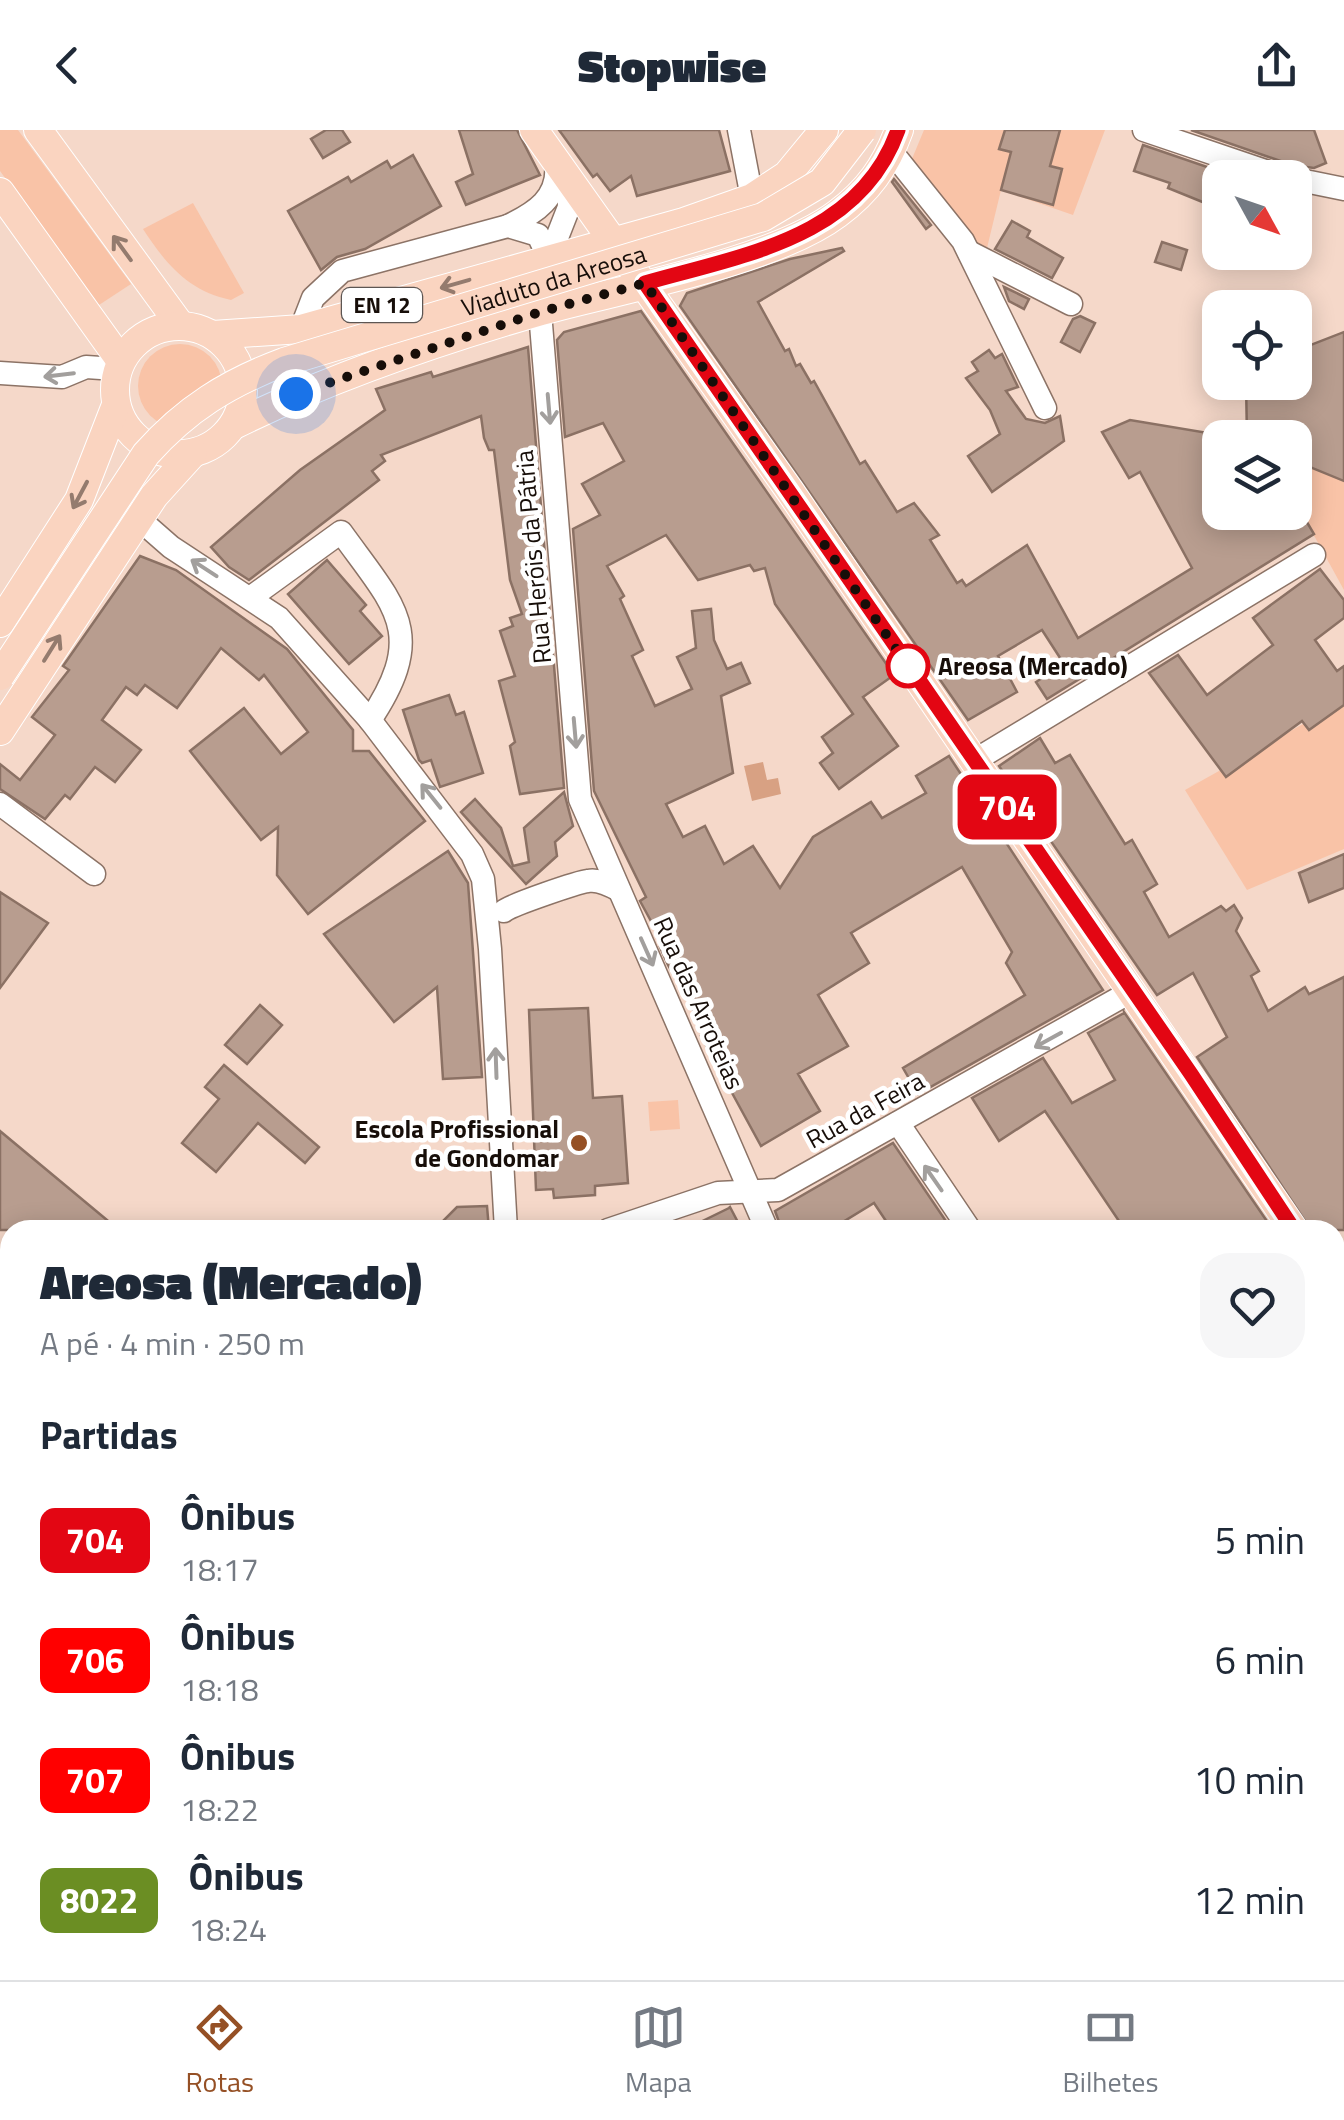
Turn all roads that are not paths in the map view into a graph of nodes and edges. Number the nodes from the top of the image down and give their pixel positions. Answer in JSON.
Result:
{"nodes":[{"id":1,"x":38,"y":130,"type":"edge"},
{"id":2,"x":534,"y":130,"type":"edge"},
{"id":3,"x":740,"y":130,"type":"edge"},
{"id":4,"x":824,"y":130,"type":"edge"},
{"id":5,"x":862,"y":130,"type":"edge"},
{"id":6,"x":1144,"y":130,"type":"edge"},
{"id":7,"x":895,"y":141,"type":"edge"},
{"id":8,"x":1233,"y":160,"type":"edge"},
{"id":9,"x":562,"y":168,"type":"junction"},
{"id":10,"x":1312,"y":182,"type":"edge"},
{"id":11,"x":1344,"y":189,"type":"edge"},
{"id":12,"x":0,"y":192,"type":"edge"},
{"id":13,"x":752,"y":198,"type":"junction"},
{"id":14,"x":508,"y":226,"type":"junction"},
{"id":15,"x":666,"y":228,"type":"junction"},
{"id":16,"x":616,"y":241,"type":"junction"},
{"id":17,"x":968,"y":252,"type":"junction"},
{"id":18,"x":549,"y":258,"type":"junction"},
{"id":19,"x":680,"y":273,"type":"junction"},
{"id":20,"x":645,"y":283,"type":"junction"},
{"id":21,"x":1071,"y":304,"type":"dead end"},
{"id":22,"x":540,"y":312,"type":"junction"},
{"id":23,"x":181,"y":326,"type":"junction"},
{"id":24,"x":301,"y":328,"type":"junction"},
{"id":25,"x":213,"y":335,"type":"junction"},
{"id":26,"x":119,"y":365,"type":"junction"},
{"id":27,"x":0,"y":373,"type":"edge"},
{"id":28,"x":116,"y":405,"type":"junction"},
{"id":29,"x":1044,"y":408,"type":"dead end"},
{"id":30,"x":234,"y":425,"type":"junction"},
{"id":31,"x":193,"y":454,"type":"junction"},
{"id":32,"x":138,"y":519,"type":"junction"},
{"id":33,"x":1314,"y":556,"type":"dead end"},
{"id":34,"x":250,"y":598,"type":"junction"},
{"id":35,"x":0,"y":622,"type":"edge"},
{"id":36,"x":0,"y":676,"type":"edge"},
{"id":37,"x":370,"y":720,"type":"junction"},
{"id":38,"x":0,"y":730,"type":"edge"},
{"id":39,"x":974,"y":761,"type":"junction"},
{"id":40,"x":580,"y":799,"type":"joint"},
{"id":41,"x":0,"y":804,"type":"edge"},
{"id":42,"x":94,"y":874,"type":"dead end"},
{"id":43,"x":620,"y":890,"type":"junction"},
{"id":44,"x":504,"y":911,"type":"dead end"},
{"id":45,"x":1132,"y":991,"type":"junction"},
{"id":46,"x":898,"y":1124,"type":"junction"},
{"id":47,"x":752,"y":1194,"type":"junction"},
{"id":48,"x":505,"y":1220,"type":"edge"},
{"id":49,"x":638,"y":1220,"type":"edge"},
{"id":50,"x":763,"y":1220,"type":"edge"},
{"id":51,"x":963,"y":1220,"type":"edge"},
{"id":52,"x":1287,"y":1220,"type":"edge"}],
"edges":[{"from":23,"to":1,"type":"main road","one_way":true},
{"from":2,"to":9,"type":"main road"},
{"from":3,"to":13,"type":"street"},
{"from":4,"to":13,"type":"main road","number":"EN 12"},
{"from":5,"to":36,"type":"main road","name":"Viaduto da Areosa","number":"EN 12","bridge":true},
{"from":6,"to":8,"type":"street"},
{"from":7,"to":17,"type":"street"},
{"from":7,"to":19,"type":"main road","number":"EN 12"},
{"from":9,"to":14,"type":"street"},
{"from":9,"to":16,"type":"main road"},
{"from":9,"to":18,"type":"street","name":"Rua Heróis da Pátria"},
{"from":10,"to":11,"type":"street"},
{"from":12,"to":26,"type":"main road"},
{"from":13,"to":15,"type":"main road","number":"EN 12"},
{"from":14,"to":18,"type":"street"},
{"from":14,"to":24,"type":"street"},
{"from":15,"to":16,"type":"main road","number":"EN 12"},
{"from":15,"to":19,"type":"main road"},
{"from":16,"to":18,"type":"main road","number":"EN 12"},
{"from":16,"to":20,"type":"main road"},
{"from":17,"to":21,"type":"street"},
{"from":17,"to":29,"type":"street"},
{"from":18,"to":22,"type":"street","name":"Rua Heróis da Pátria"},
{"from":18,"to":24,"type":"main road","number":"EN 12","one_way":true},
{"from":19,"to":20,"type":"main road","number":"EN 12"},
{"from":20,"to":22,"type":"main road","number":"EN 12"},
{"from":20,"to":39,"type":"main road"},
{"from":22,"to":30,"type":"main road","number":"EN 12"},
{"from":22,"to":40,"type":"street","name":"Rua Heróis da Pátria","one_way":true},
{"from":23,"to":25,"type":"main road","number":"EN 12"},
{"from":23,"to":26,"type":"main road"},
{"from":24,"to":25,"type":"main road","number":"EN 12"},
{"from":25,"to":30,"type":"main road"},
{"from":26,"to":27,"type":"street","one_way":true},
{"from":26,"to":28,"type":"main road"},
{"from":28,"to":31,"type":"main road"},
{"from":28,"to":35,"type":"main road","one_way":true},
{"from":30,"to":31,"type":"main road","number":"EN 12"},
{"from":31,"to":32,"type":"main road","number":"EN 12"},
{"from":34,"to":32,"type":"street","one_way":true},
{"from":38,"to":32,"type":"main road","number":"EN 12","one_way":true},
{"from":33,"to":39,"type":"street"},
{"from":34,"to":37,"type":"street"},
{"from":34,"to":37,"type":"street"},
{"from":48,"to":37,"type":"street","one_way":true},
{"from":39,"to":45,"type":"main road"},
{"from":40,"to":43,"type":"street","name":"Rua das Arroteias"},
{"from":41,"to":42,"type":"street"},
{"from":43,"to":44,"type":"street"},
{"from":43,"to":47,"type":"street","name":"Rua das Arroteias","one_way":true},
{"from":45,"to":46,"type":"street","name":"Rua da Feira","one_way":true},
{"from":45,"to":52,"type":"main road"},
{"from":46,"to":47,"type":"street","name":"Rua da Feira"},
{"from":51,"to":46,"type":"street","one_way":true},
{"from":47,"to":49,"type":"street","name":"Rua da Feira"},
{"from":47,"to":50,"type":"street","name":"Rua das Arroteias"}]}
